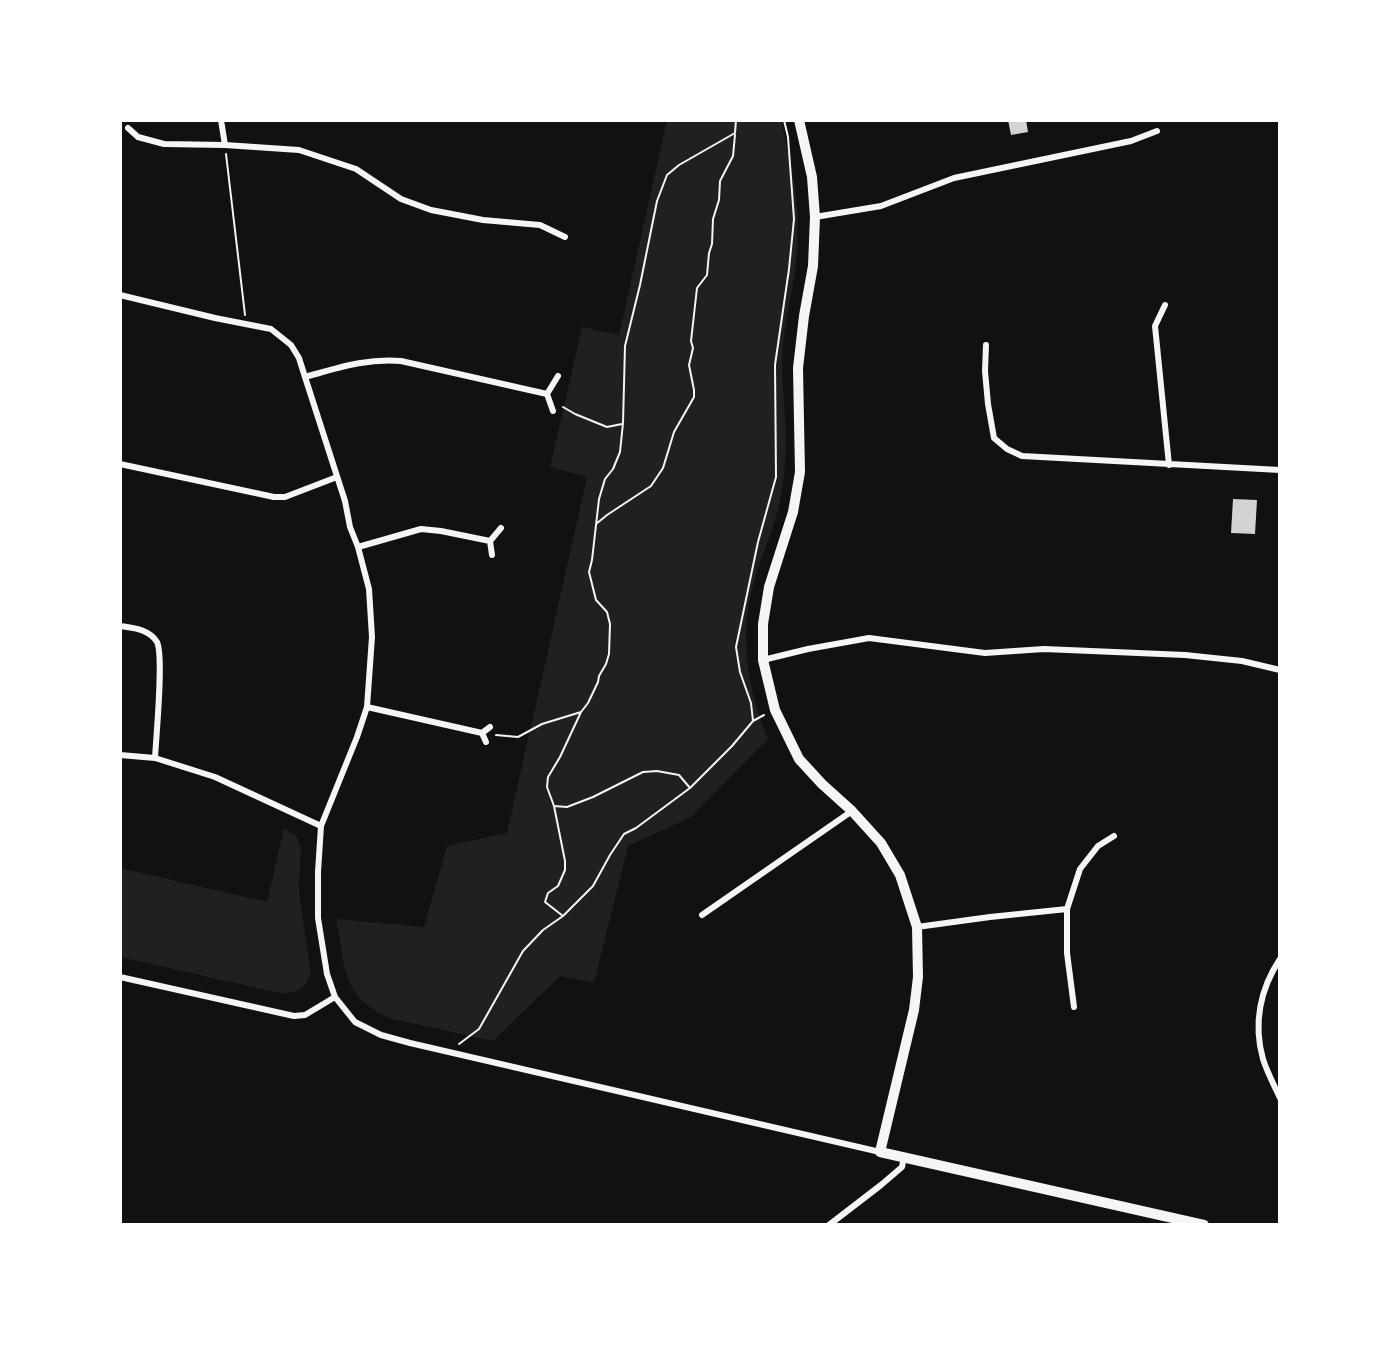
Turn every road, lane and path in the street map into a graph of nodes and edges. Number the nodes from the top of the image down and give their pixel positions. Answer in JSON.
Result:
{"nodes":[{"id":1,"x":221,"y":120,"type":"edge"},
{"id":2,"x":736,"y":120,"type":"edge"},
{"id":3,"x":784,"y":120,"type":"edge"},
{"id":4,"x":799,"y":120,"type":"edge"},
{"id":5,"x":128,"y":128,"type":"dead end"},
{"id":6,"x":1157,"y":132,"type":"dead end"},
{"id":7,"x":735,"y":133,"type":"junction"},
{"id":8,"x":225,"y":145,"type":"junction"},
{"id":9,"x":815,"y":217,"type":"junction"},
{"id":10,"x":565,"y":237,"type":"dead end"},
{"id":11,"x":120,"y":295,"type":"edge"},
{"id":12,"x":1165,"y":305,"type":"dead end"},
{"id":13,"x":246,"y":324,"type":"junction"},
{"id":14,"x":986,"y":345,"type":"dead end"},
{"id":15,"x":558,"y":376,"type":"dead end"},
{"id":16,"x":305,"y":377,"type":"junction"},
{"id":17,"x":547,"y":394,"type":"junction"},
{"id":18,"x":553,"y":411,"type":"dead end"},
{"id":19,"x":623,"y":423,"type":"junction"},
{"id":20,"x":120,"y":464,"type":"edge"},
{"id":21,"x":1169,"y":465,"type":"junction"},
{"id":22,"x":1280,"y":470,"type":"edge"},
{"id":23,"x":337,"y":477,"type":"junction"},
{"id":24,"x":596,"y":524,"type":"junction"},
{"id":25,"x":501,"y":528,"type":"dead end"},
{"id":26,"x":490,"y":541,"type":"junction"},
{"id":27,"x":358,"y":547,"type":"junction"},
{"id":28,"x":492,"y":555,"type":"dead end"},
{"id":29,"x":120,"y":626,"type":"edge"},
{"id":30,"x":763,"y":660,"type":"junction"},
{"id":31,"x":1280,"y":670,"type":"edge"},
{"id":32,"x":367,"y":707,"type":"junction"},
{"id":33,"x":580,"y":712,"type":"junction"},
{"id":34,"x":490,"y":727,"type":"dead end"},
{"id":35,"x":482,"y":733,"type":"junction"},
{"id":36,"x":486,"y":742,"type":"dead end"},
{"id":37,"x":120,"y":755,"type":"edge"},
{"id":38,"x":155,"y":758,"type":"junction"},
{"id":39,"x":690,"y":789,"type":"junction"},
{"id":40,"x":554,"y":806,"type":"junction"},
{"id":41,"x":852,"y":811,"type":"junction"},
{"id":42,"x":321,"y":826,"type":"junction"},
{"id":43,"x":1114,"y":836,"type":"dead end"},
{"id":44,"x":1067,"y":909,"type":"junction"},
{"id":45,"x":702,"y":915,"type":"dead end"},
{"id":46,"x":563,"y":916,"type":"junction"},
{"id":47,"x":917,"y":927,"type":"junction"},
{"id":48,"x":1280,"y":959,"type":"edge"},
{"id":49,"x":120,"y":977,"type":"edge"},
{"id":50,"x":334,"y":997,"type":"junction"},
{"id":51,"x":1074,"y":1007,"type":"dead end"},
{"id":52,"x":449,"y":1052,"type":"junction"},
{"id":53,"x":1280,"y":1098,"type":"edge"},
{"id":54,"x":880,"y":1152,"type":"junction"},
{"id":55,"x":904,"y":1157,"type":"junction"},
{"id":56,"x":829,"y":1225,"type":"edge"},
{"id":57,"x":1204,"y":1225,"type":"edge"}],
"edges":[{"from":1,"to":8,"type":"street"},
{"from":2,"to":7,"type":"path"},
{"from":3,"to":39,"type":"path"},
{"from":4,"to":9,"type":"street"},
{"from":5,"to":8,"type":"street"},
{"from":6,"to":9,"type":"street"},
{"from":7,"to":19,"type":"path"},
{"from":7,"to":24,"type":"path"},
{"from":8,"to":10,"type":"street"},
{"from":8,"to":13,"type":"path"},
{"from":9,"to":30,"type":"street"},
{"from":11,"to":13,"type":"street"},
{"from":12,"to":21,"type":"street"},
{"from":13,"to":16,"type":"street"},
{"from":14,"to":21,"type":"street"},
{"from":15,"to":17,"type":"street"},
{"from":16,"to":17,"type":"street"},
{"from":16,"to":23,"type":"street"},
{"from":17,"to":18,"type":"street"},
{"from":17,"to":19,"type":"path"},
{"from":19,"to":24,"type":"path"},
{"from":20,"to":23,"type":"street"},
{"from":21,"to":22,"type":"street"},
{"from":23,"to":27,"type":"street"},
{"from":24,"to":33,"type":"path"},
{"from":25,"to":26,"type":"street"},
{"from":26,"to":27,"type":"street"},
{"from":26,"to":28,"type":"street"},
{"from":27,"to":32,"type":"street"},
{"from":29,"to":38,"type":"street"},
{"from":30,"to":31,"type":"street"},
{"from":30,"to":41,"type":"street"},
{"from":32,"to":35,"type":"street"},
{"from":32,"to":42,"type":"street"},
{"from":33,"to":35,"type":"path"},
{"from":33,"to":40,"type":"path"},
{"from":34,"to":35,"type":"street"},
{"from":35,"to":36,"type":"street"},
{"from":37,"to":38,"type":"street"},
{"from":38,"to":42,"type":"street"},
{"from":39,"to":40,"type":"path"},
{"from":39,"to":46,"type":"path"},
{"from":40,"to":46,"type":"path"},
{"from":41,"to":45,"type":"street"},
{"from":41,"to":47,"type":"street"},
{"from":42,"to":50,"type":"street"},
{"from":43,"to":44,"type":"street"},
{"from":44,"to":47,"type":"street"},
{"from":44,"to":51,"type":"street"},
{"from":46,"to":52,"type":"path"},
{"from":47,"to":54,"type":"street"},
{"from":48,"to":53,"type":"street"},
{"from":49,"to":50,"type":"street"},
{"from":50,"to":52,"type":"street"},
{"from":52,"to":54,"type":"street"},
{"from":54,"to":55,"type":"street"},
{"from":55,"to":56,"type":"street"},
{"from":55,"to":57,"type":"street"}]}
